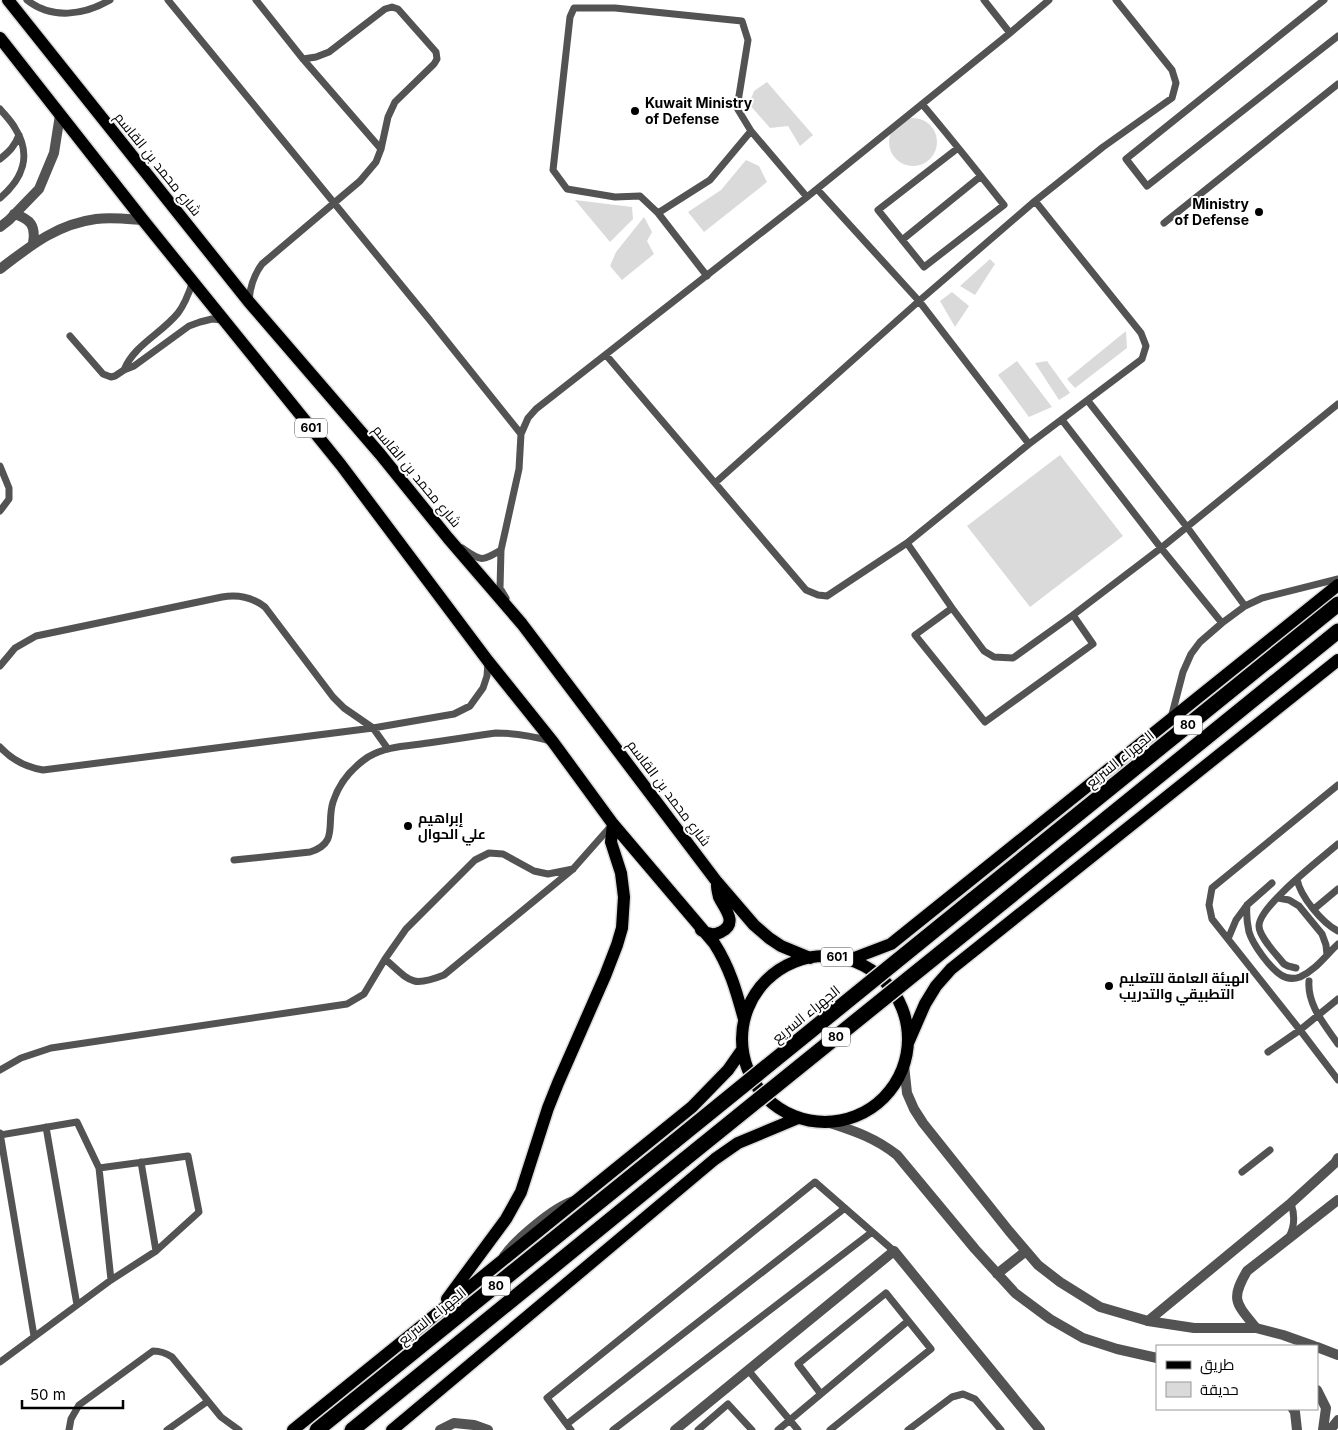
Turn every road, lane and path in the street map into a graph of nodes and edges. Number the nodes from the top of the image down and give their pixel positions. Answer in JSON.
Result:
{"nodes":[{"id":1,"x":8,"y":0,"type":"edge"},
{"id":2,"x":26,"y":0,"type":"edge"},
{"id":3,"x":110,"y":0,"type":"edge"},
{"id":4,"x":168,"y":0,"type":"edge"},
{"id":5,"x":256,"y":0,"type":"edge"},
{"id":6,"x":984,"y":0,"type":"edge"},
{"id":7,"x":1049,"y":0,"type":"edge"},
{"id":8,"x":1116,"y":0,"type":"edge"},
{"id":9,"x":1324,"y":0,"type":"edge"},
{"id":10,"x":1010,"y":32,"type":"junction"},
{"id":11,"x":1338,"y":36,"type":"edge"},
{"id":12,"x":0,"y":38,"type":"edge"},
{"id":13,"x":303,"y":58,"type":"junction"},
{"id":14,"x":1338,"y":84,"type":"edge"},
{"id":15,"x":922,"y":104,"type":"junction"},
{"id":16,"x":0,"y":109,"type":"edge"},
{"id":17,"x":60,"y":115,"type":"junction"},
{"id":18,"x":752,"y":130,"type":"junction"},
{"id":19,"x":19,"y":136,"type":"junction"},
{"id":20,"x":958,"y":148,"type":"junction"},
{"id":21,"x":381,"y":149,"type":"junction"},
{"id":22,"x":0,"y":159,"type":"edge"},
{"id":23,"x":981,"y":176,"type":"junction"},
{"id":24,"x":817,"y":189,"type":"junction"},
{"id":25,"x":807,"y":197,"type":"junction"},
{"id":26,"x":0,"y":198,"type":"edge"},
{"id":27,"x":1035,"y":202,"type":"junction"},
{"id":28,"x":335,"y":204,"type":"junction"},
{"id":29,"x":658,"y":213,"type":"junction"},
{"id":30,"x":14,"y":214,"type":"junction"},
{"id":31,"x":143,"y":220,"type":"junction"},
{"id":32,"x":1164,"y":224,"type":"dead end"},
{"id":33,"x":0,"y":227,"type":"edge"},
{"id":34,"x":902,"y":240,"type":"junction"},
{"id":35,"x":33,"y":244,"type":"junction"},
{"id":36,"x":0,"y":270,"type":"edge"},
{"id":37,"x":707,"y":276,"type":"junction"},
{"id":38,"x":193,"y":281,"type":"junction"},
{"id":39,"x":919,"y":301,"type":"junction"},
{"id":40,"x":249,"y":302,"type":"junction"},
{"id":41,"x":224,"y":320,"type":"junction"},
{"id":42,"x":70,"y":336,"type":"dead end"},
{"id":43,"x":606,"y":355,"type":"junction"},
{"id":44,"x":124,"y":370,"type":"junction"},
{"id":45,"x":1088,"y":401,"type":"junction"},
{"id":46,"x":1338,"y":404,"type":"edge"},
{"id":47,"x":1062,"y":420,"type":"junction"},
{"id":48,"x":521,"y":434,"type":"junction"},
{"id":49,"x":1029,"y":444,"type":"junction"},
{"id":50,"x":0,"y":466,"type":"edge"},
{"id":51,"x":715,"y":483,"type":"junction"},
{"id":52,"x":0,"y":511,"type":"edge"},
{"id":53,"x":1187,"y":527,"type":"junction"},
{"id":54,"x":448,"y":538,"type":"junction"},
{"id":55,"x":907,"y":543,"type":"junction"},
{"id":56,"x":1161,"y":548,"type":"junction"},
{"id":57,"x":501,"y":550,"type":"junction"},
{"id":58,"x":1338,"y":579,"type":"edge"},
{"id":59,"x":1338,"y":585,"type":"edge"},
{"id":60,"x":1338,"y":604,"type":"edge"},
{"id":61,"x":1245,"y":606,"type":"junction"},
{"id":62,"x":952,"y":608,"type":"junction"},
{"id":63,"x":513,"y":612,"type":"junction"},
{"id":64,"x":1073,"y":615,"type":"junction"},
{"id":65,"x":1222,"y":623,"type":"junction"},
{"id":66,"x":1338,"y":631,"type":"edge"},
{"id":67,"x":1338,"y":660,"type":"edge"},
{"id":68,"x":488,"y":661,"type":"junction"},
{"id":69,"x":0,"y":666,"type":"edge"},
{"id":70,"x":1170,"y":720,"type":"junction"},
{"id":71,"x":373,"y":728,"type":"junction"},
{"id":72,"x":553,"y":742,"type":"junction"},
{"id":73,"x":0,"y":747,"type":"edge"},
{"id":74,"x":388,"y":748,"type":"junction"},
{"id":75,"x":1338,"y":785,"type":"edge"},
{"id":76,"x":613,"y":824,"type":"junction"},
{"id":77,"x":1338,"y":844,"type":"edge"},
{"id":78,"x":234,"y":860,"type":"dead end"},
{"id":79,"x":573,"y":869,"type":"junction"},
{"id":80,"x":1297,"y":879,"type":"junction"},
{"id":81,"x":717,"y":882,"type":"junction"},
{"id":82,"x":1272,"y":883,"type":"dead end"},
{"id":83,"x":1338,"y":889,"type":"edge"},
{"id":84,"x":1278,"y":898,"type":"junction"},
{"id":85,"x":1247,"y":905,"type":"junction"},
{"id":86,"x":1314,"y":909,"type":"junction"},
{"id":87,"x":701,"y":930,"type":"junction"},
{"id":88,"x":1338,"y":931,"type":"edge"},
{"id":89,"x":1228,"y":939,"type":"junction"},
{"id":90,"x":1338,"y":944,"type":"edge"},
{"id":91,"x":1327,"y":955,"type":"junction"},
{"id":92,"x":810,"y":958,"type":"junction"},
{"id":93,"x":385,"y":959,"type":"junction"},
{"id":94,"x":849,"y":960,"type":"junction"},
{"id":95,"x":1296,"y":968,"type":"dead end"},
{"id":96,"x":1308,"y":981,"type":"dead end"},
{"id":97,"x":1338,"y":998,"type":"edge"},
{"id":98,"x":1318,"y":1014,"type":"junction"},
{"id":99,"x":744,"y":1019,"type":"junction"},
{"id":100,"x":1300,"y":1030,"type":"junction"},
{"id":101,"x":908,"y":1043,"type":"junction"},
{"id":102,"x":1338,"y":1044,"type":"edge"},
{"id":103,"x":742,"y":1050,"type":"junction"},
{"id":104,"x":1268,"y":1052,"type":"dead end"},
{"id":105,"x":904,"y":1064,"type":"junction"},
{"id":106,"x":0,"y":1070,"type":"edge"},
{"id":107,"x":1338,"y":1080,"type":"edge"},
{"id":108,"x":798,"y":1118,"type":"junction"},
{"id":109,"x":827,"y":1122,"type":"junction"},
{"id":110,"x":46,"y":1127,"type":"junction"},
{"id":111,"x":0,"y":1134,"type":"edge"},
{"id":112,"x":1270,"y":1150,"type":"dead end"},
{"id":113,"x":1338,"y":1158,"type":"edge"},
{"id":114,"x":142,"y":1162,"type":"junction"},
{"id":115,"x":98,"y":1168,"type":"junction"},
{"id":116,"x":1242,"y":1172,"type":"dead end"},
{"id":117,"x":1338,"y":1200,"type":"edge"},
{"id":118,"x":1291,"y":1202,"type":"junction"},
{"id":119,"x":845,"y":1208,"type":"junction"},
{"id":120,"x":872,"y":1232,"type":"junction"},
{"id":121,"x":1287,"y":1240,"type":"junction"},
{"id":122,"x":156,"y":1251,"type":"junction"},
{"id":123,"x":894,"y":1251,"type":"junction"},
{"id":124,"x":1026,"y":1251,"type":"junction"},
{"id":125,"x":997,"y":1274,"type":"junction"},
{"id":126,"x":111,"y":1280,"type":"junction"},
{"id":127,"x":77,"y":1305,"type":"junction"},
{"id":128,"x":440,"y":1310,"type":"junction"},
{"id":129,"x":1148,"y":1320,"type":"junction"},
{"id":130,"x":908,"y":1321,"type":"junction"},
{"id":131,"x":1256,"y":1328,"type":"junction"},
{"id":132,"x":34,"y":1336,"type":"junction"},
{"id":133,"x":1310,"y":1345,"type":"edge"},
{"id":134,"x":1318,"y":1348,"type":"edge"},
{"id":135,"x":1338,"y":1355,"type":"edge"},
{"id":136,"x":1156,"y":1358,"type":"edge"},
{"id":137,"x":0,"y":1362,"type":"edge"},
{"id":138,"x":748,"y":1370,"type":"junction"},
{"id":139,"x":1318,"y":1392,"type":"edge"},
{"id":140,"x":821,"y":1394,"type":"junction"},
{"id":141,"x":208,"y":1401,"type":"junction"},
{"id":142,"x":1294,"y":1410,"type":"edge"},
{"id":143,"x":790,"y":1420,"type":"junction"},
{"id":144,"x":1338,"y":1420,"type":"edge"},
{"id":145,"x":569,"y":1427,"type":"edge"},
{"id":146,"x":467,"y":1428,"type":"edge"},
{"id":147,"x":69,"y":1430,"type":"edge"},
{"id":148,"x":167,"y":1430,"type":"edge"},
{"id":149,"x":239,"y":1430,"type":"edge"},
{"id":150,"x":293,"y":1430,"type":"edge"},
{"id":151,"x":316,"y":1430,"type":"edge"},
{"id":152,"x":352,"y":1430,"type":"edge"},
{"id":153,"x":392,"y":1430,"type":"edge"},
{"id":154,"x":440,"y":1430,"type":"edge"},
{"id":155,"x":488,"y":1430,"type":"edge"},
{"id":156,"x":613,"y":1430,"type":"edge"},
{"id":157,"x":675,"y":1430,"type":"edge"},
{"id":158,"x":698,"y":1430,"type":"edge"},
{"id":159,"x":752,"y":1430,"type":"edge"},
{"id":160,"x":778,"y":1430,"type":"edge"},
{"id":161,"x":798,"y":1430,"type":"edge"},
{"id":162,"x":830,"y":1430,"type":"edge"},
{"id":163,"x":908,"y":1430,"type":"edge"},
{"id":164,"x":1001,"y":1430,"type":"edge"},
{"id":165,"x":1040,"y":1430,"type":"edge"},
{"id":166,"x":1297,"y":1430,"type":"edge"},
{"id":167,"x":1323,"y":1430,"type":"edge"},
{"id":168,"x":1330,"y":1430,"type":"edge"}],
"edges":[{"from":1,"to":40,"type":"main road","name":"شارع محمد بن القاسم","number":"601"},
{"from":2,"to":3,"type":"lane"},
{"from":4,"to":28,"type":"lane"},
{"from":5,"to":13,"type":"lane"},
{"from":6,"to":10,"type":"lane"},
{"from":7,"to":10,"type":"lane"},
{"from":8,"to":27,"type":"lane"},
{"from":9,"to":11,"type":"lane"},
{"from":10,"to":15,"type":"lane"},
{"from":12,"to":17,"type":"main road","number":"601"},
{"from":13,"to":21,"type":"lane"},
{"from":13,"to":21,"type":"lane"},
{"from":14,"to":32,"type":"lane"},
{"from":15,"to":20,"type":"lane"},
{"from":15,"to":24,"type":"lane"},
{"from":16,"to":19,"type":"lane"},
{"from":17,"to":30,"type":"street"},
{"from":17,"to":31,"type":"main road","number":"601"},
{"from":18,"to":25,"type":"lane"},
{"from":18,"to":29,"type":"lane"},
{"from":18,"to":29,"type":"lane"},
{"from":19,"to":22,"type":"lane"},
{"from":19,"to":26,"type":"lane"},
{"from":20,"to":23,"type":"lane"},
{"from":20,"to":34,"type":"lane"},
{"from":21,"to":28,"type":"lane"},
{"from":23,"to":34,"type":"lane"},
{"from":23,"to":34,"type":"lane"},
{"from":24,"to":25,"type":"lane"},
{"from":24,"to":39,"type":"lane"},
{"from":25,"to":37,"type":"lane"},
{"from":27,"to":39,"type":"lane"},
{"from":27,"to":45,"type":"lane"},
{"from":28,"to":40,"type":"lane"},
{"from":28,"to":48,"type":"lane"},
{"from":29,"to":37,"type":"lane"},
{"from":30,"to":33,"type":"street"},
{"from":30,"to":35,"type":"street"},
{"from":31,"to":35,"type":"street"},
{"from":31,"to":38,"type":"main road","number":"601"},
{"from":35,"to":36,"type":"street"},
{"from":37,"to":43,"type":"lane"},
{"from":38,"to":41,"type":"main road","number":"601"},
{"from":38,"to":44,"type":"lane"},
{"from":39,"to":49,"type":"lane"},
{"from":39,"to":51,"type":"lane"},
{"from":40,"to":54,"type":"main road","name":"شارع محمد بن القاسم","number":"601"},
{"from":41,"to":44,"type":"lane"},
{"from":41,"to":68,"type":"main road","number":"601"},
{"from":42,"to":44,"type":"lane"},
{"from":43,"to":48,"type":"lane"},
{"from":43,"to":51,"type":"lane"},
{"from":45,"to":47,"type":"lane"},
{"from":45,"to":53,"type":"lane"},
{"from":46,"to":53,"type":"lane"},
{"from":47,"to":49,"type":"lane"},
{"from":47,"to":56,"type":"lane"},
{"from":48,"to":57,"type":"lane"},
{"from":49,"to":55,"type":"lane"},
{"from":50,"to":52,"type":"lane"},
{"from":51,"to":55,"type":"lane"},
{"from":53,"to":56,"type":"lane"},
{"from":53,"to":61,"type":"lane"},
{"from":54,"to":57,"type":"lane"},
{"from":54,"to":63,"type":"main road","name":"شارع محمد بن القاسم","number":"601"},
{"from":55,"to":62,"type":"lane"},
{"from":56,"to":64,"type":"lane"},
{"from":56,"to":65,"type":"lane"},
{"from":57,"to":63,"type":"lane"},
{"from":58,"to":61,"type":"lane"},
{"from":59,"to":70,"type":"main road","name":"الجهراء السريع"},
{"from":60,"to":151,"type":"highway","name":"الجهراء السريع","number":"80","bridge":true},
{"from":61,"to":65,"type":"lane"},
{"from":62,"to":64,"type":"lane"},
{"from":62,"to":64,"type":"lane"},
{"from":63,"to":81,"type":"main road","name":"شارع محمد بن القاسم","number":"601"},
{"from":65,"to":70,"type":"lane"},
{"from":66,"to":152,"type":"highway","number":"80","bridge":true},
{"from":67,"to":101,"type":"main road"},
{"from":68,"to":71,"type":"lane"},
{"from":68,"to":72,"type":"main road","number":"601"},
{"from":69,"to":71,"type":"lane"},
{"from":70,"to":94,"type":"main road","name":"الجهراء السريع"},
{"from":71,"to":73,"type":"lane"},
{"from":71,"to":74,"type":"lane"},
{"from":72,"to":74,"type":"lane"},
{"from":72,"to":76,"type":"main road","number":"601"},
{"from":74,"to":78,"type":"lane"},
{"from":75,"to":89,"type":"lane"},
{"from":76,"to":79,"type":"lane"},
{"from":76,"to":87,"type":"main road","number":"601"},
{"from":76,"to":128,"type":"main road"},
{"from":77,"to":80,"type":"lane"},
{"from":79,"to":93,"type":"lane"},
{"from":79,"to":93,"type":"lane"},
{"from":80,"to":84,"type":"lane"},
{"from":80,"to":86,"type":"lane"},
{"from":81,"to":87,"type":"main road"},
{"from":81,"to":92,"type":"main road","name":"شارع محمد بن القاسم","number":"601"},
{"from":82,"to":85,"type":"lane"},
{"from":83,"to":86,"type":"lane"},
{"from":84,"to":91,"type":"lane"},
{"from":84,"to":95,"type":"lane"},
{"from":85,"to":89,"type":"lane"},
{"from":85,"to":91,"type":"lane"},
{"from":86,"to":88,"type":"lane"},
{"from":87,"to":99,"type":"main road","number":"601"},
{"from":89,"to":100,"type":"lane"},
{"from":90,"to":91,"type":"lane"},
{"from":92,"to":94,"type":"main road","number":"601"},
{"from":92,"to":99,"type":"main road","number":"601"},
{"from":93,"to":106,"type":"lane"},
{"from":94,"to":101,"type":"main road","number":"601"},
{"from":96,"to":98,"type":"lane"},
{"from":97,"to":98,"type":"lane"},
{"from":98,"to":100,"type":"lane"},
{"from":98,"to":102,"type":"lane"},
{"from":99,"to":103,"type":"main road","number":"601"},
{"from":100,"to":104,"type":"lane"},
{"from":100,"to":107,"type":"lane"},
{"from":101,"to":105,"type":"main road","number":"601"},
{"from":103,"to":108,"type":"main road","number":"601"},
{"from":103,"to":128,"type":"main road","name":"الجهراء السريع"},
{"from":105,"to":109,"type":"main road","number":"601"},
{"from":105,"to":124,"type":"street"},
{"from":108,"to":109,"type":"main road","number":"601"},
{"from":108,"to":153,"type":"main road"},
{"from":109,"to":125,"type":"street"},
{"from":110,"to":111,"type":"lane"},
{"from":110,"to":115,"type":"lane"},
{"from":110,"to":127,"type":"lane"},
{"from":111,"to":132,"type":"lane"},
{"from":112,"to":116,"type":"lane"},
{"from":113,"to":118,"type":"street"},
{"from":114,"to":115,"type":"lane"},
{"from":114,"to":122,"type":"lane"},
{"from":114,"to":122,"type":"lane"},
{"from":115,"to":126,"type":"lane"},
{"from":117,"to":121,"type":"street"},
{"from":118,"to":121,"type":"lane"},
{"from":118,"to":129,"type":"street"},
{"from":119,"to":120,"type":"lane"},
{"from":119,"to":145,"type":"lane"},
{"from":119,"to":145,"type":"lane"},
{"from":120,"to":123,"type":"lane"},
{"from":120,"to":156,"type":"lane"},
{"from":121,"to":131,"type":"street"},
{"from":122,"to":126,"type":"lane"},
{"from":123,"to":138,"type":"street"},
{"from":123,"to":165,"type":"street"},
{"from":124,"to":125,"type":"street"},
{"from":124,"to":129,"type":"street"},
{"from":125,"to":136,"type":"street"},
{"from":126,"to":127,"type":"lane"},
{"from":127,"to":132,"type":"lane"},
{"from":128,"to":150,"type":"main road","name":"الجهراء السريع"},
{"from":129,"to":131,"type":"street"},
{"from":130,"to":140,"type":"lane"},
{"from":130,"to":140,"type":"lane"},
{"from":130,"to":162,"type":"lane"},
{"from":131,"to":133,"type":"street"},
{"from":132,"to":137,"type":"lane"},
{"from":134,"to":135,"type":"street"},
{"from":138,"to":143,"type":"lane"},
{"from":138,"to":157,"type":"street"},
{"from":139,"to":167,"type":"street"},
{"from":140,"to":143,"type":"lane"},
{"from":141,"to":147,"type":"lane"},
{"from":141,"to":148,"type":"lane"},
{"from":141,"to":149,"type":"lane"},
{"from":142,"to":166,"type":"street"},
{"from":143,"to":160,"type":"lane"},
{"from":143,"to":161,"type":"lane"},
{"from":144,"to":168,"type":"street"},
{"from":146,"to":154,"type":"street"},
{"from":146,"to":155,"type":"street"},
{"from":158,"to":159,"type":"lane"},
{"from":163,"to":164,"type":"lane"}]}
